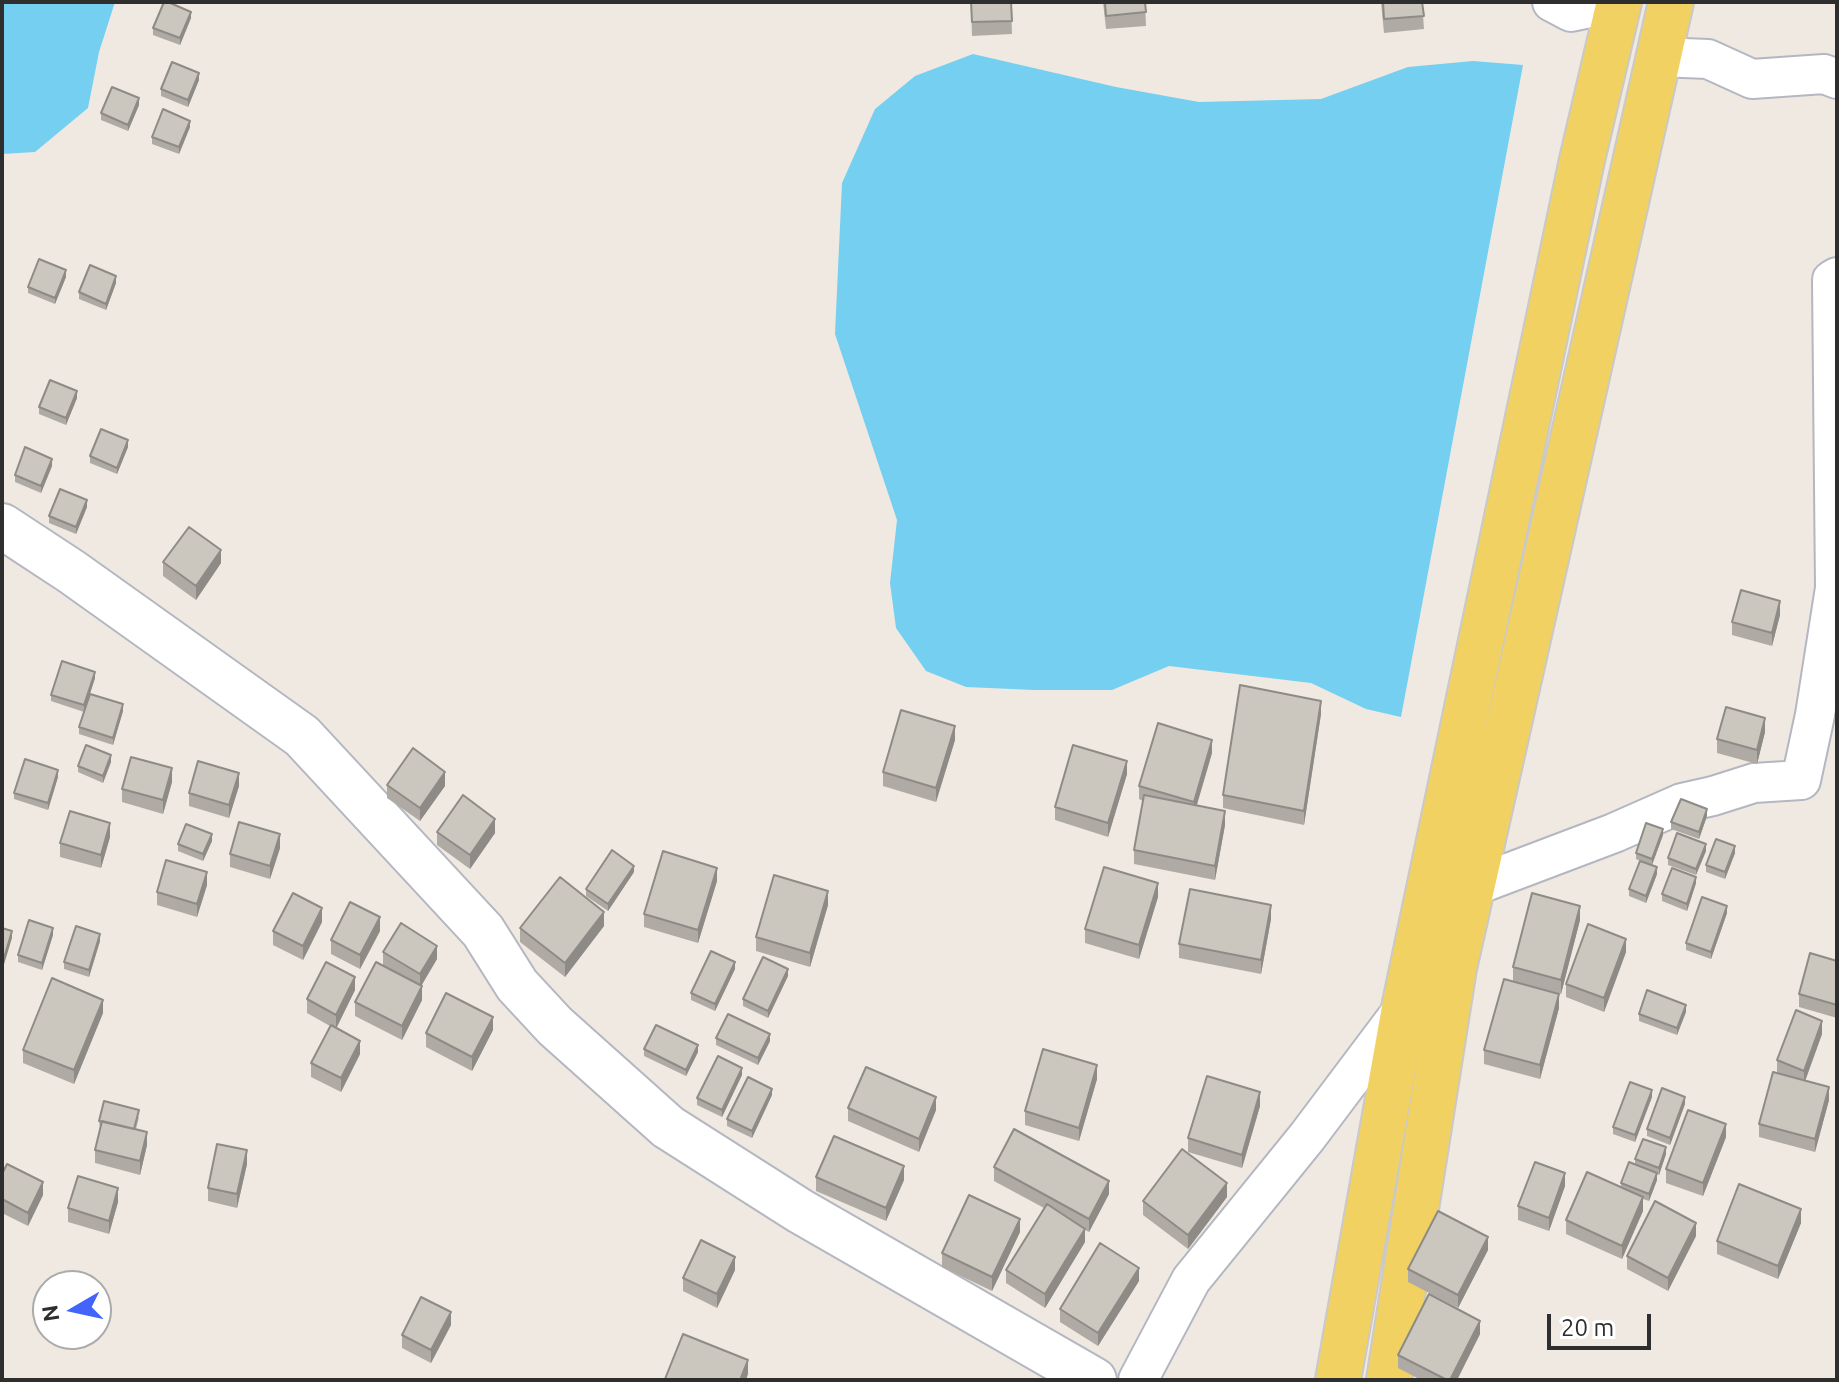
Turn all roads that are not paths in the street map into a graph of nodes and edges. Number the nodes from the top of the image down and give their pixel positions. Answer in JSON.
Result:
{"nodes":[{"id":1,"x":1552,"y":2,"type":"edge"},
{"id":2,"x":1619,"y":2,"type":"edge"},
{"id":3,"x":1671,"y":2,"type":"edge"},
{"id":4,"x":1659,"y":57,"type":"junction"},
{"id":5,"x":1837,"y":79,"type":"edge"},
{"id":6,"x":1837,"y":277,"type":"edge"},
{"id":7,"x":2,"y":526,"type":"edge"},
{"id":8,"x":1474,"y":886,"type":"junction"},
{"id":9,"x":1429,"y":892,"type":"junction"},
{"id":10,"x":1404,"y":1008,"type":"junction"},
{"id":11,"x":1094,"y":1380,"type":"edge"},
{"id":12,"x":1138,"y":1380,"type":"edge"},
{"id":13,"x":1338,"y":1380,"type":"edge"},
{"id":14,"x":1389,"y":1380,"type":"edge"}],
"edges":[{"from":1,"to":2,"type":"street"},
{"from":2,"to":9,"type":"main road"},
{"from":3,"to":4,"type":"main road"},
{"from":4,"to":5,"type":"street"},
{"from":4,"to":8,"type":"main road"},
{"from":6,"to":8,"type":"street"},
{"from":7,"to":11,"type":"main road"},
{"from":8,"to":9,"type":"street"},
{"from":8,"to":14,"type":"main road"},
{"from":9,"to":10,"type":"main road"},
{"from":10,"to":12,"type":"street"},
{"from":10,"to":13,"type":"main road"}]}
